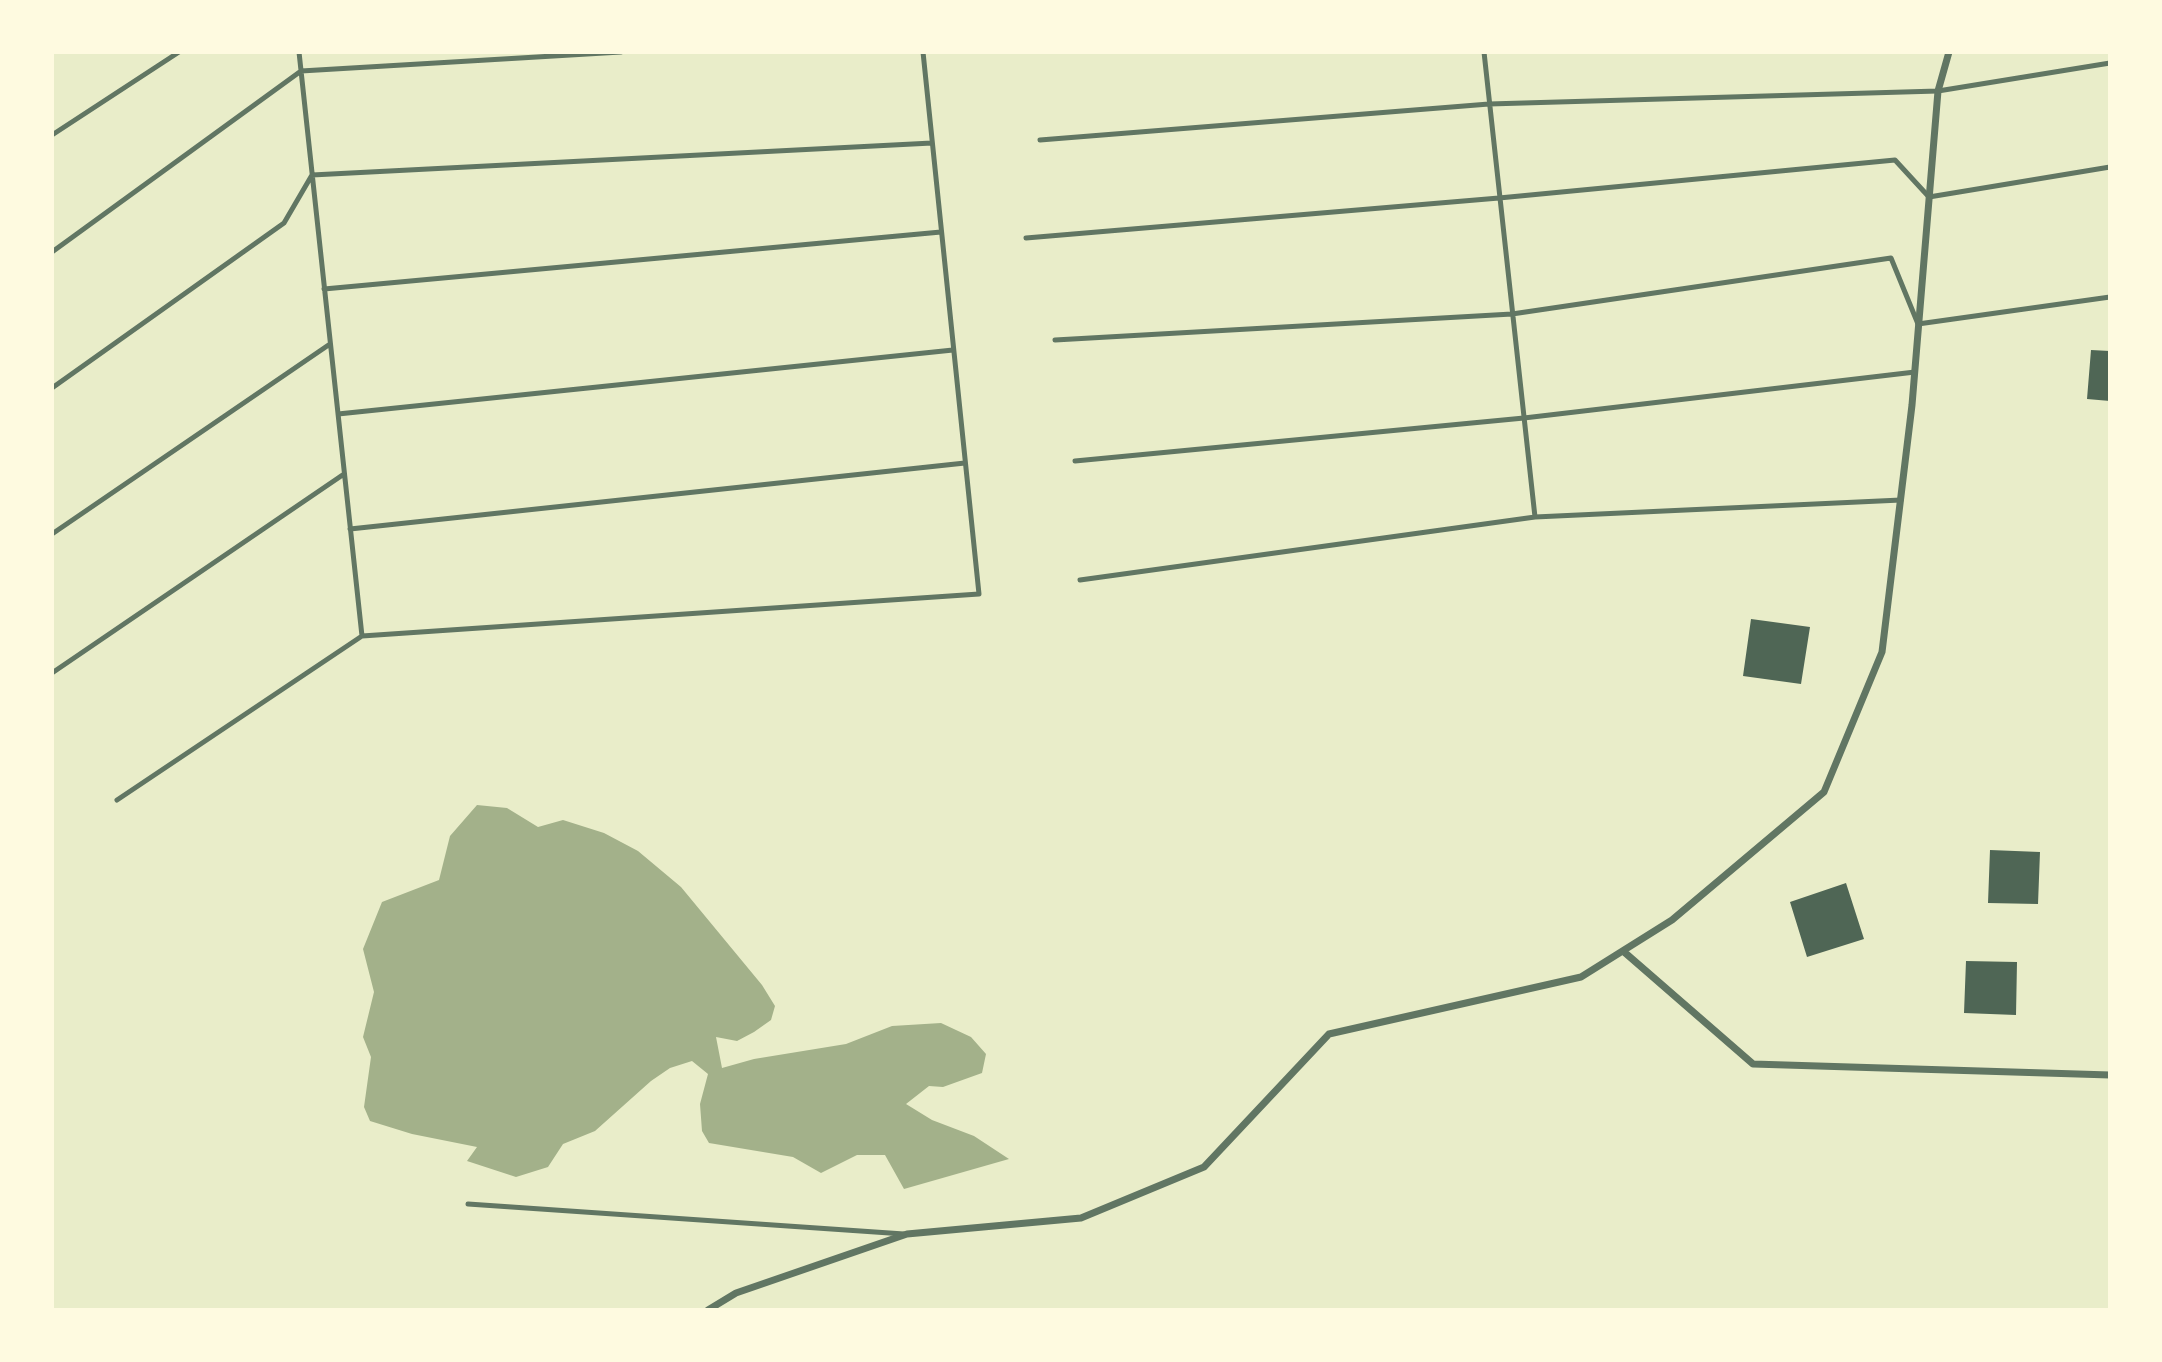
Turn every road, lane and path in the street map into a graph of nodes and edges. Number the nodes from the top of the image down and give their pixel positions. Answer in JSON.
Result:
{"nodes":[{"id":1,"x":179,"y":52,"type":"edge"},
{"id":2,"x":299,"y":52,"type":"edge"},
{"id":3,"x":621,"y":52,"type":"edge"},
{"id":4,"x":923,"y":52,"type":"edge"},
{"id":5,"x":1484,"y":52,"type":"edge"},
{"id":6,"x":1949,"y":52,"type":"edge"},
{"id":7,"x":2109,"y":63,"type":"edge"},
{"id":8,"x":301,"y":71,"type":"junction"},
{"id":9,"x":1938,"y":91,"type":"junction"},
{"id":10,"x":1489,"y":104,"type":"junction"},
{"id":11,"x":52,"y":135,"type":"edge"},
{"id":12,"x":1040,"y":140,"type":"dead end"},
{"id":13,"x":932,"y":144,"type":"junction"},
{"id":14,"x":2109,"y":167,"type":"edge"},
{"id":15,"x":312,"y":175,"type":"junction"},
{"id":16,"x":1929,"y":197,"type":"junction"},
{"id":17,"x":1500,"y":198,"type":"junction"},
{"id":18,"x":941,"y":232,"type":"junction"},
{"id":19,"x":1027,"y":238,"type":"dead end"},
{"id":20,"x":52,"y":252,"type":"edge"},
{"id":21,"x":324,"y":289,"type":"junction"},
{"id":22,"x":2109,"y":297,"type":"edge"},
{"id":23,"x":1512,"y":314,"type":"junction"},
{"id":24,"x":1918,"y":324,"type":"junction"},
{"id":25,"x":1055,"y":340,"type":"dead end"},
{"id":26,"x":330,"y":344,"type":"junction"},
{"id":27,"x":953,"y":350,"type":"junction"},
{"id":28,"x":1914,"y":372,"type":"junction"},
{"id":29,"x":52,"y":388,"type":"edge"},
{"id":30,"x":338,"y":414,"type":"junction"},
{"id":31,"x":1524,"y":418,"type":"junction"},
{"id":32,"x":1075,"y":461,"type":"dead end"},
{"id":33,"x":965,"y":463,"type":"junction"},
{"id":34,"x":344,"y":474,"type":"junction"},
{"id":35,"x":1900,"y":500,"type":"junction"},
{"id":36,"x":1535,"y":517,"type":"junction"},
{"id":37,"x":350,"y":529,"type":"junction"},
{"id":38,"x":52,"y":534,"type":"edge"},
{"id":39,"x":1080,"y":580,"type":"dead end"},
{"id":40,"x":362,"y":636,"type":"junction"},
{"id":41,"x":52,"y":673,"type":"edge"},
{"id":42,"x":117,"y":800,"type":"dead end"},
{"id":43,"x":1623,"y":951,"type":"junction"},
{"id":44,"x":2109,"y":1075,"type":"edge"},
{"id":45,"x":468,"y":1204,"type":"dead end"},
{"id":46,"x":907,"y":1234,"type":"junction"},
{"id":47,"x":708,"y":1310,"type":"edge"}],
"edges":[{"from":1,"to":11,"type":"lane"},
{"from":2,"to":8,"type":"lane"},
{"from":3,"to":8,"type":"lane"},
{"from":4,"to":13,"type":"lane"},
{"from":5,"to":10,"type":"lane"},
{"from":6,"to":9,"type":"street"},
{"from":7,"to":9,"type":"lane"},
{"from":8,"to":15,"type":"lane"},
{"from":8,"to":20,"type":"lane"},
{"from":9,"to":10,"type":"lane"},
{"from":9,"to":16,"type":"street"},
{"from":10,"to":12,"type":"lane"},
{"from":10,"to":17,"type":"lane"},
{"from":13,"to":15,"type":"lane"},
{"from":13,"to":18,"type":"lane"},
{"from":14,"to":16,"type":"lane"},
{"from":15,"to":21,"type":"lane"},
{"from":15,"to":29,"type":"lane"},
{"from":16,"to":17,"type":"lane"},
{"from":16,"to":24,"type":"street"},
{"from":17,"to":19,"type":"lane"},
{"from":17,"to":23,"type":"lane"},
{"from":18,"to":21,"type":"lane"},
{"from":18,"to":27,"type":"lane"},
{"from":21,"to":26,"type":"lane"},
{"from":22,"to":24,"type":"lane"},
{"from":23,"to":24,"type":"lane"},
{"from":23,"to":25,"type":"lane"},
{"from":23,"to":31,"type":"lane"},
{"from":24,"to":28,"type":"street"},
{"from":26,"to":30,"type":"lane"},
{"from":26,"to":38,"type":"lane"},
{"from":27,"to":30,"type":"lane"},
{"from":27,"to":33,"type":"lane"},
{"from":28,"to":31,"type":"lane"},
{"from":28,"to":35,"type":"street"},
{"from":30,"to":34,"type":"lane"},
{"from":31,"to":32,"type":"lane"},
{"from":31,"to":36,"type":"lane"},
{"from":33,"to":37,"type":"lane"},
{"from":33,"to":40,"type":"lane"},
{"from":34,"to":37,"type":"lane"},
{"from":34,"to":41,"type":"lane"},
{"from":35,"to":36,"type":"lane"},
{"from":35,"to":43,"type":"street"},
{"from":36,"to":39,"type":"lane"},
{"from":37,"to":40,"type":"lane"},
{"from":40,"to":42,"type":"lane"},
{"from":43,"to":44,"type":"street"},
{"from":43,"to":46,"type":"street"},
{"from":45,"to":46,"type":"lane"},
{"from":46,"to":47,"type":"street"}]}
